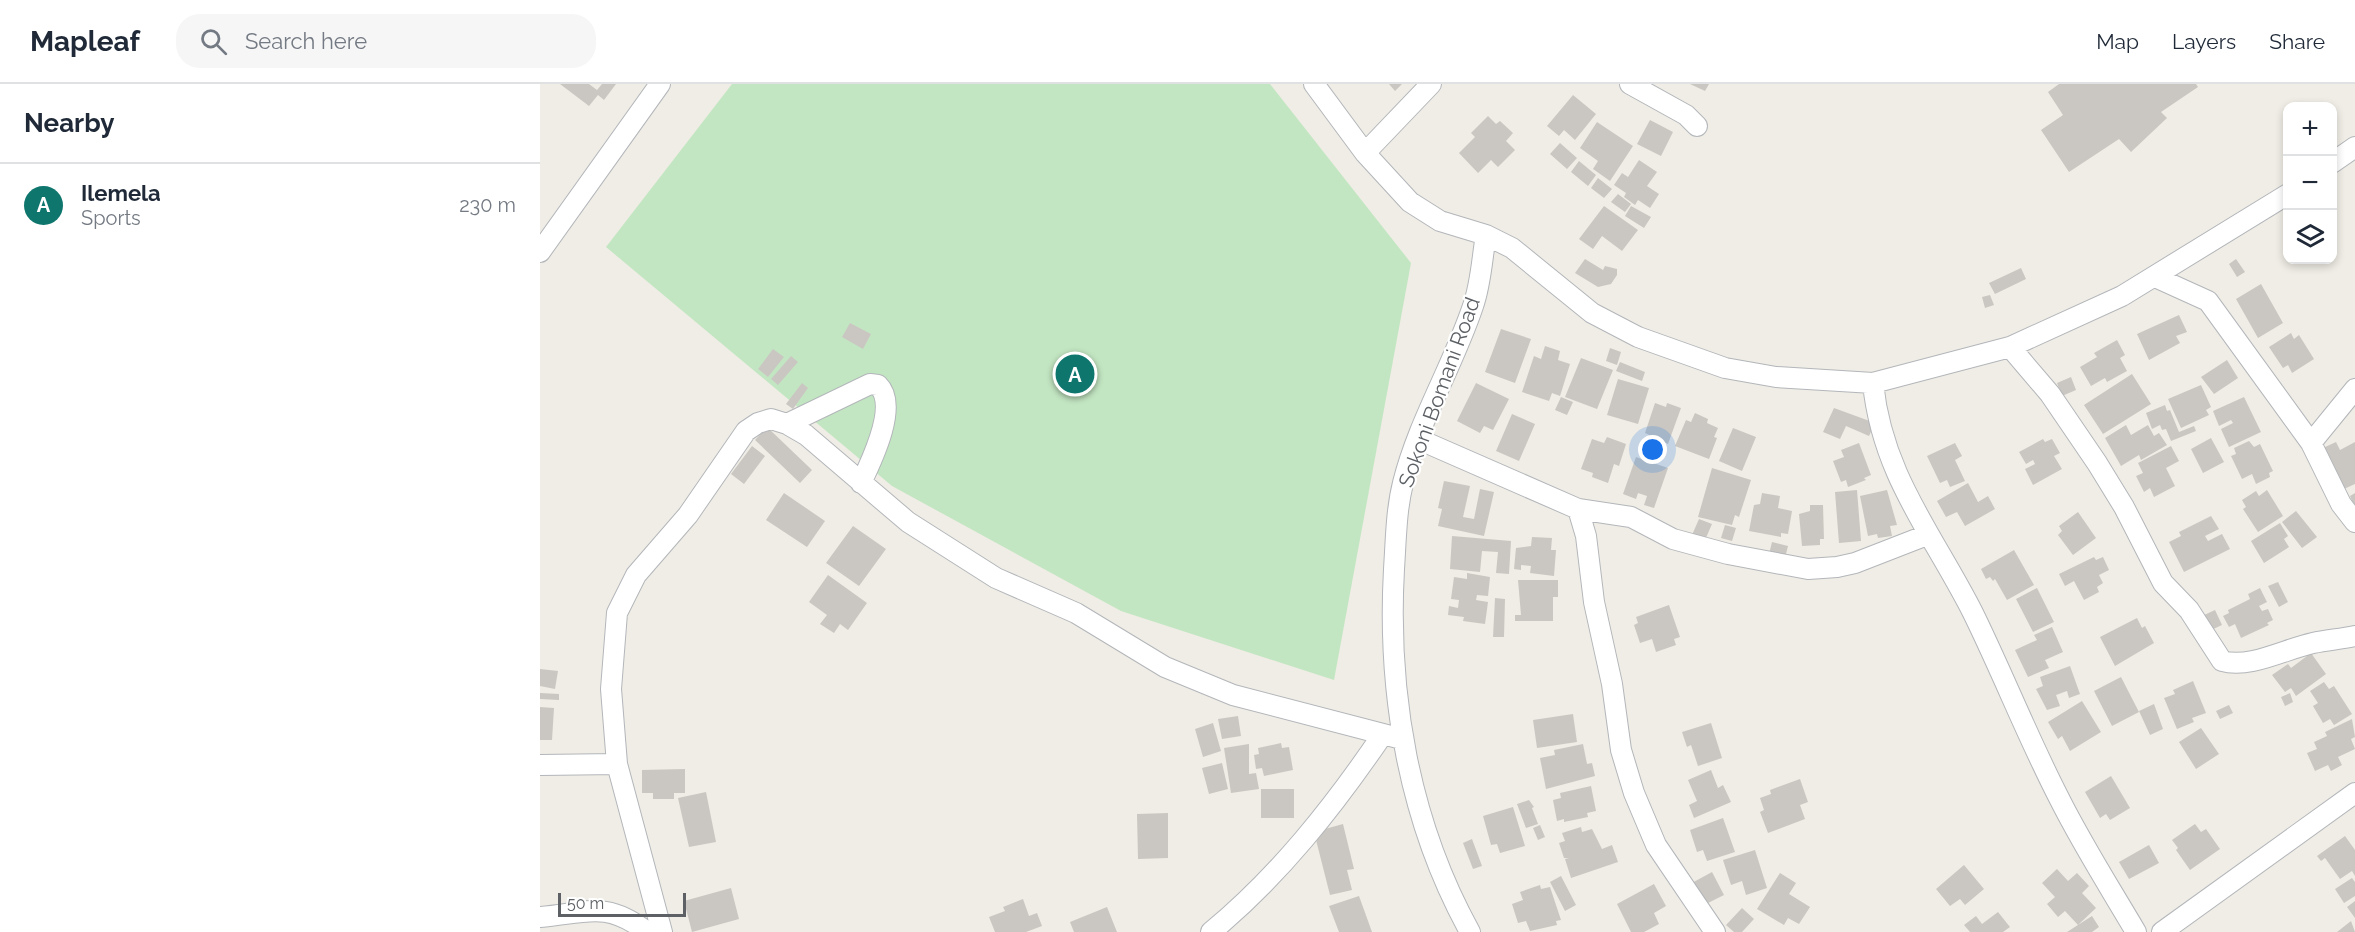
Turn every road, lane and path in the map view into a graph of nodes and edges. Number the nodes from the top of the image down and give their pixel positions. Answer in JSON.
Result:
{"nodes":[{"id":1,"x":660,"y":84,"type":"edge"},
{"id":2,"x":1314,"y":84,"type":"edge"},
{"id":3,"x":1431,"y":84,"type":"edge"},
{"id":4,"x":1630,"y":84,"type":"edge"},
{"id":5,"x":1697,"y":126,"type":"dead end"},
{"id":6,"x":2355,"y":147,"type":"edge"},
{"id":7,"x":1365,"y":153,"type":"junction"},
{"id":8,"x":2337,"y":160,"type":"edge"},
{"id":9,"x":2283,"y":197,"type":"edge"},
{"id":10,"x":1486,"y":235,"type":"junction"},
{"id":11,"x":540,"y":252,"type":"edge"},
{"id":12,"x":2155,"y":277,"type":"junction"},
{"id":13,"x":2010,"y":346,"type":"junction"},
{"id":14,"x":1873,"y":382,"type":"junction"},
{"id":15,"x":2355,"y":389,"type":"edge"},
{"id":16,"x":787,"y":424,"type":"junction"},
{"id":17,"x":1418,"y":439,"type":"junction"},
{"id":18,"x":2311,"y":444,"type":"junction"},
{"id":19,"x":861,"y":483,"type":"junction"},
{"id":20,"x":1578,"y":509,"type":"junction"},
{"id":21,"x":2355,"y":522,"type":"edge"},
{"id":22,"x":1926,"y":535,"type":"junction"},
{"id":23,"x":2355,"y":636,"type":"edge"},
{"id":24,"x":1393,"y":737,"type":"junction"},
{"id":25,"x":617,"y":764,"type":"junction"},
{"id":26,"x":540,"y":765,"type":"edge"},
{"id":27,"x":2355,"y":793,"type":"edge"},
{"id":28,"x":540,"y":917,"type":"edge"},
{"id":29,"x":1214,"y":931,"type":"edge"},
{"id":30,"x":647,"y":932,"type":"edge"},
{"id":31,"x":662,"y":932,"type":"edge"},
{"id":32,"x":1470,"y":932,"type":"edge"},
{"id":33,"x":1715,"y":932,"type":"edge"},
{"id":34,"x":2136,"y":932,"type":"edge"},
{"id":35,"x":2163,"y":932,"type":"edge"}],
"edges":[{"from":1,"to":11,"type":"street"},
{"from":2,"to":7,"type":"street"},
{"from":3,"to":7,"type":"street"},
{"from":4,"to":5,"type":"street"},
{"from":6,"to":8,"type":"street"},
{"from":7,"to":10,"type":"street"},
{"from":9,"to":12,"type":"street"},
{"from":10,"to":14,"type":"street"},
{"from":10,"to":17,"type":"street","name":"Sokoni Bomani Road"},
{"from":12,"to":13,"type":"street"},
{"from":12,"to":18,"type":"street"},
{"from":13,"to":14,"type":"street"},
{"from":13,"to":23,"type":"street"},
{"from":14,"to":22,"type":"street"},
{"from":15,"to":18,"type":"street"},
{"from":16,"to":19,"type":"street"},
{"from":16,"to":19,"type":"street"},
{"from":16,"to":25,"type":"street"},
{"from":17,"to":20,"type":"street"},
{"from":17,"to":24,"type":"street","name":"Sokoni Bomani Road"},
{"from":18,"to":21,"type":"street"},
{"from":19,"to":24,"type":"street"},
{"from":20,"to":22,"type":"street"},
{"from":20,"to":33,"type":"street"},
{"from":22,"to":34,"type":"street"},
{"from":24,"to":29,"type":"street"},
{"from":24,"to":32,"type":"street","name":"Sokoni Bomani Road"},
{"from":25,"to":26,"type":"street"},
{"from":25,"to":31,"type":"street"},
{"from":27,"to":35,"type":"street"},
{"from":28,"to":30,"type":"street"}]}
